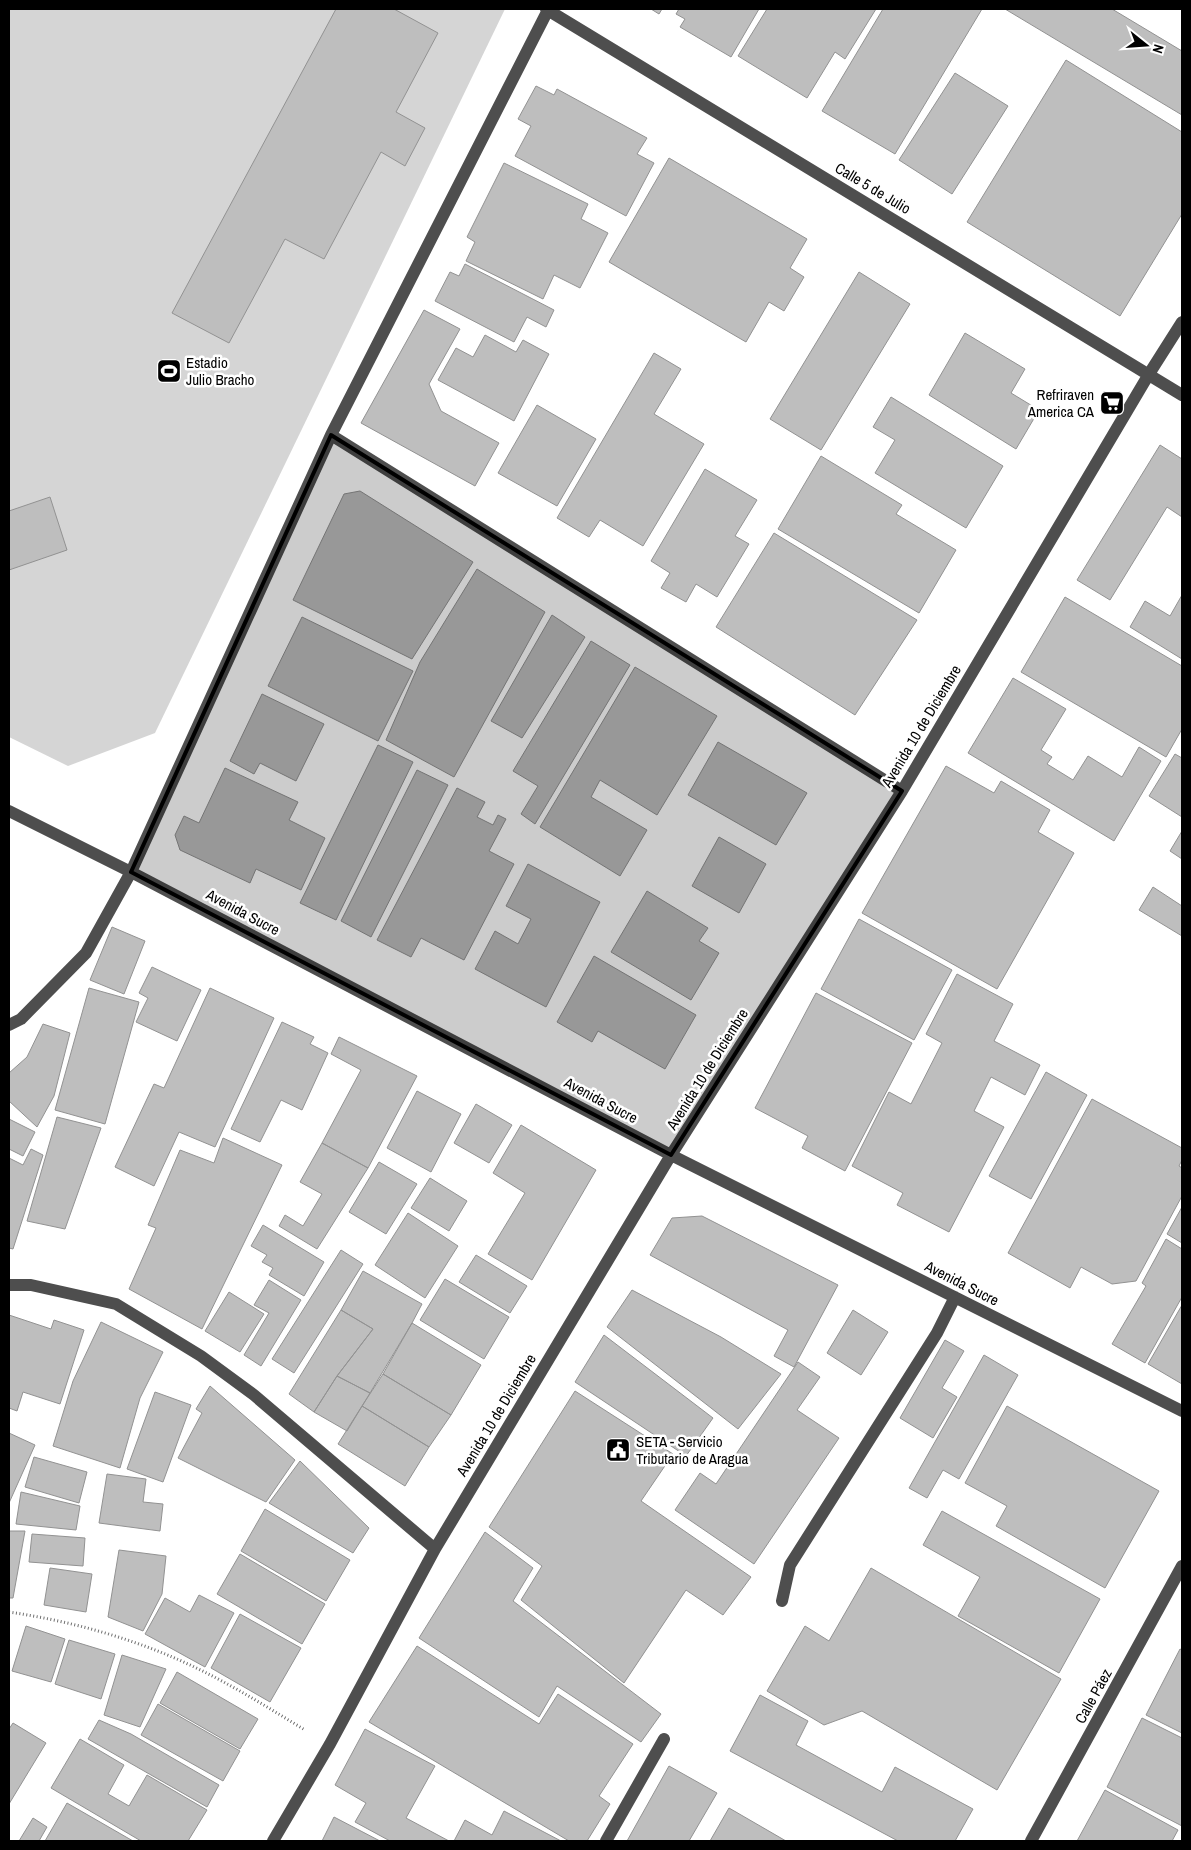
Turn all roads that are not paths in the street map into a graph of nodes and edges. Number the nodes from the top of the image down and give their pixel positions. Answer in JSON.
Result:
{"nodes":[{"id":1,"x":547,"y":9,"type":"edge"},
{"id":2,"x":1182,"y":322,"type":"edge"},
{"id":3,"x":1149,"y":374,"type":"junction"},
{"id":4,"x":1182,"y":395,"type":"edge"},
{"id":5,"x":331,"y":435,"type":"junction"},
{"id":6,"x":902,"y":791,"type":"junction"},
{"id":7,"x":9,"y":811,"type":"edge"},
{"id":8,"x":131,"y":872,"type":"junction"},
{"id":9,"x":9,"y":1025,"type":"edge"},
{"id":10,"x":671,"y":1155,"type":"junction"},
{"id":11,"x":9,"y":1284,"type":"edge"},
{"id":12,"x":955,"y":1297,"type":"junction"},
{"id":13,"x":1182,"y":1411,"type":"edge"},
{"id":14,"x":435,"y":1549,"type":"junction"},
{"id":15,"x":1182,"y":1566,"type":"edge"},
{"id":16,"x":782,"y":1601,"type":"dead end"},
{"id":17,"x":664,"y":1739,"type":"dead end"},
{"id":18,"x":273,"y":1841,"type":"edge"},
{"id":19,"x":606,"y":1841,"type":"edge"},
{"id":20,"x":1032,"y":1841,"type":"edge"}],
"edges":[{"from":1,"to":3,"type":"street","name":"Calle 5 de Julio"},
{"from":1,"to":5,"type":"street"},
{"from":2,"to":3,"type":"street","name":"Avenida 10 de Diciembre"},
{"from":3,"to":4,"type":"street","name":"Calle 5 de Julio"},
{"from":3,"to":6,"type":"street","name":"Avenida 10 de Diciembre"},
{"from":5,"to":6,"type":"street"},
{"from":5,"to":8,"type":"street"},
{"from":6,"to":10,"type":"street","name":"Avenida 10 de Diciembre"},
{"from":7,"to":8,"type":"street","name":"Avenida Sucre"},
{"from":8,"to":9,"type":"street"},
{"from":8,"to":10,"type":"street","name":"Avenida Sucre"},
{"from":10,"to":12,"type":"street","name":"Avenida Sucre"},
{"from":10,"to":14,"type":"street","name":"Avenida 10 de Diciembre"},
{"from":11,"to":14,"type":"street"},
{"from":12,"to":13,"type":"street","name":"Avenida Sucre"},
{"from":12,"to":16,"type":"street"},
{"from":14,"to":18,"type":"street","name":"Avenida 10 de Diciembre"},
{"from":15,"to":20,"type":"street","name":"Calle Páez"},
{"from":17,"to":19,"type":"street"}]}
